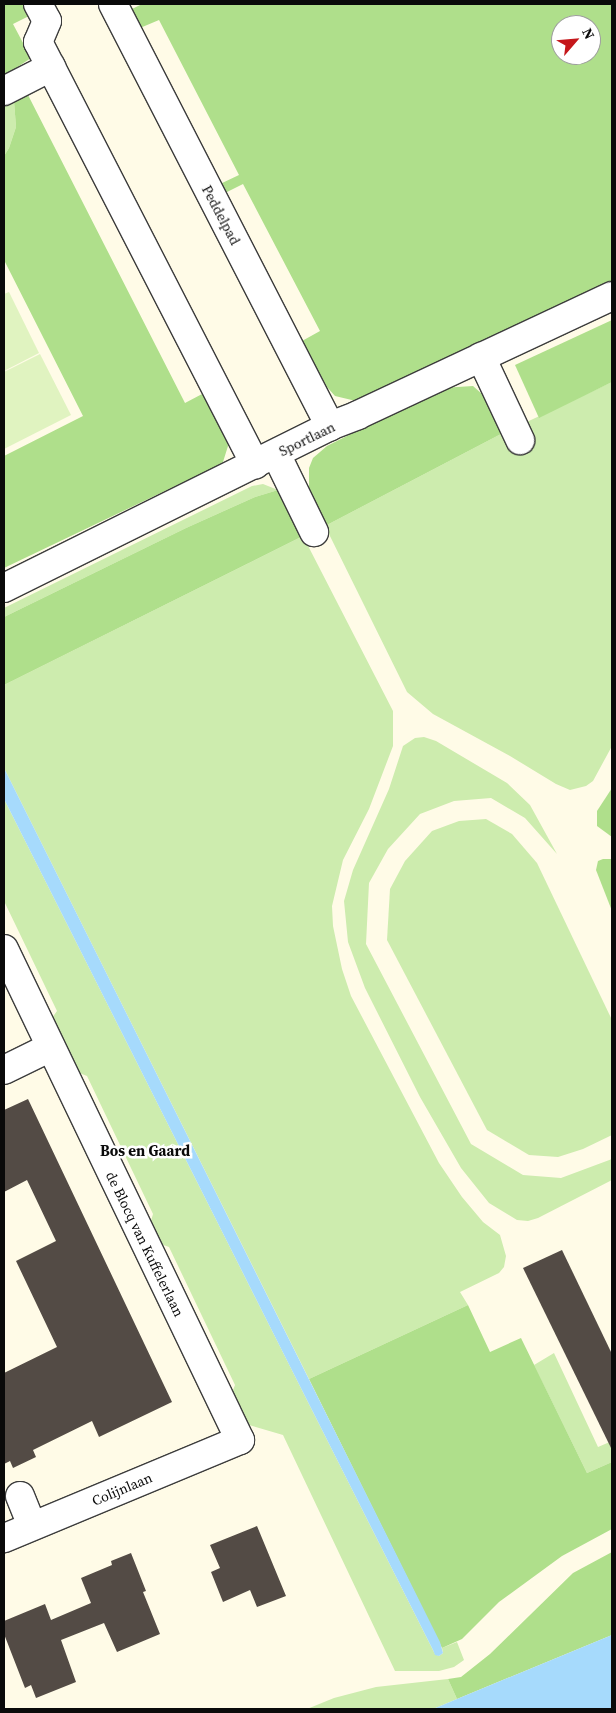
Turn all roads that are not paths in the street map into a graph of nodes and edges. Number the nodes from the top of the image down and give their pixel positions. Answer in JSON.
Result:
{"nodes":[{"id":1,"x":38,"y":4,"type":"edge"},
{"id":2,"x":113,"y":4,"type":"edge"},
{"id":3,"x":51,"y":67,"type":"junction"},
{"id":4,"x":4,"y":91,"type":"edge"},
{"id":5,"x":612,"y":296,"type":"edge"},
{"id":6,"x":481,"y":357,"type":"junction"},
{"id":7,"x":330,"y":426,"type":"junction"},
{"id":8,"x":520,"y":440,"type":"dead end"},
{"id":9,"x":265,"y":459,"type":"junction"},
{"id":10,"x":314,"y":532,"type":"dead end"},
{"id":11,"x":4,"y":588,"type":"edge"},
{"id":12,"x":4,"y":949,"type":"edge"},
{"id":13,"x":51,"y":1047,"type":"junction"},
{"id":14,"x":4,"y":1070,"type":"edge"},
{"id":15,"x":240,"y":1440,"type":"joint"},
{"id":16,"x":20,"y":1496,"type":"dead end"},
{"id":17,"x":32,"y":1526,"type":"junction"},
{"id":18,"x":4,"y":1538,"type":"edge"}],
"edges":[{"from":1,"to":3,"type":"street"},
{"from":2,"to":7,"type":"street","name":"Peddelpad"},
{"from":3,"to":4,"type":"street"},
{"from":3,"to":9,"type":"street"},
{"from":5,"to":6,"type":"street","name":"Sportlaan"},
{"from":6,"to":7,"type":"street","name":"Sportlaan"},
{"from":6,"to":8,"type":"street"},
{"from":7,"to":9,"type":"street","name":"Sportlaan"},
{"from":9,"to":10,"type":"street"},
{"from":9,"to":11,"type":"street","name":"Sportlaan"},
{"from":12,"to":13,"type":"street","name":"de Blocq van Kuffelerlaan"},
{"from":13,"to":14,"type":"street"},
{"from":13,"to":15,"type":"street","name":"de Blocq van Kuffelerlaan"},
{"from":15,"to":17,"type":"street","name":"Colijnlaan"},
{"from":16,"to":17,"type":"street"},
{"from":17,"to":18,"type":"street","name":"Colijnlaan"}]}
